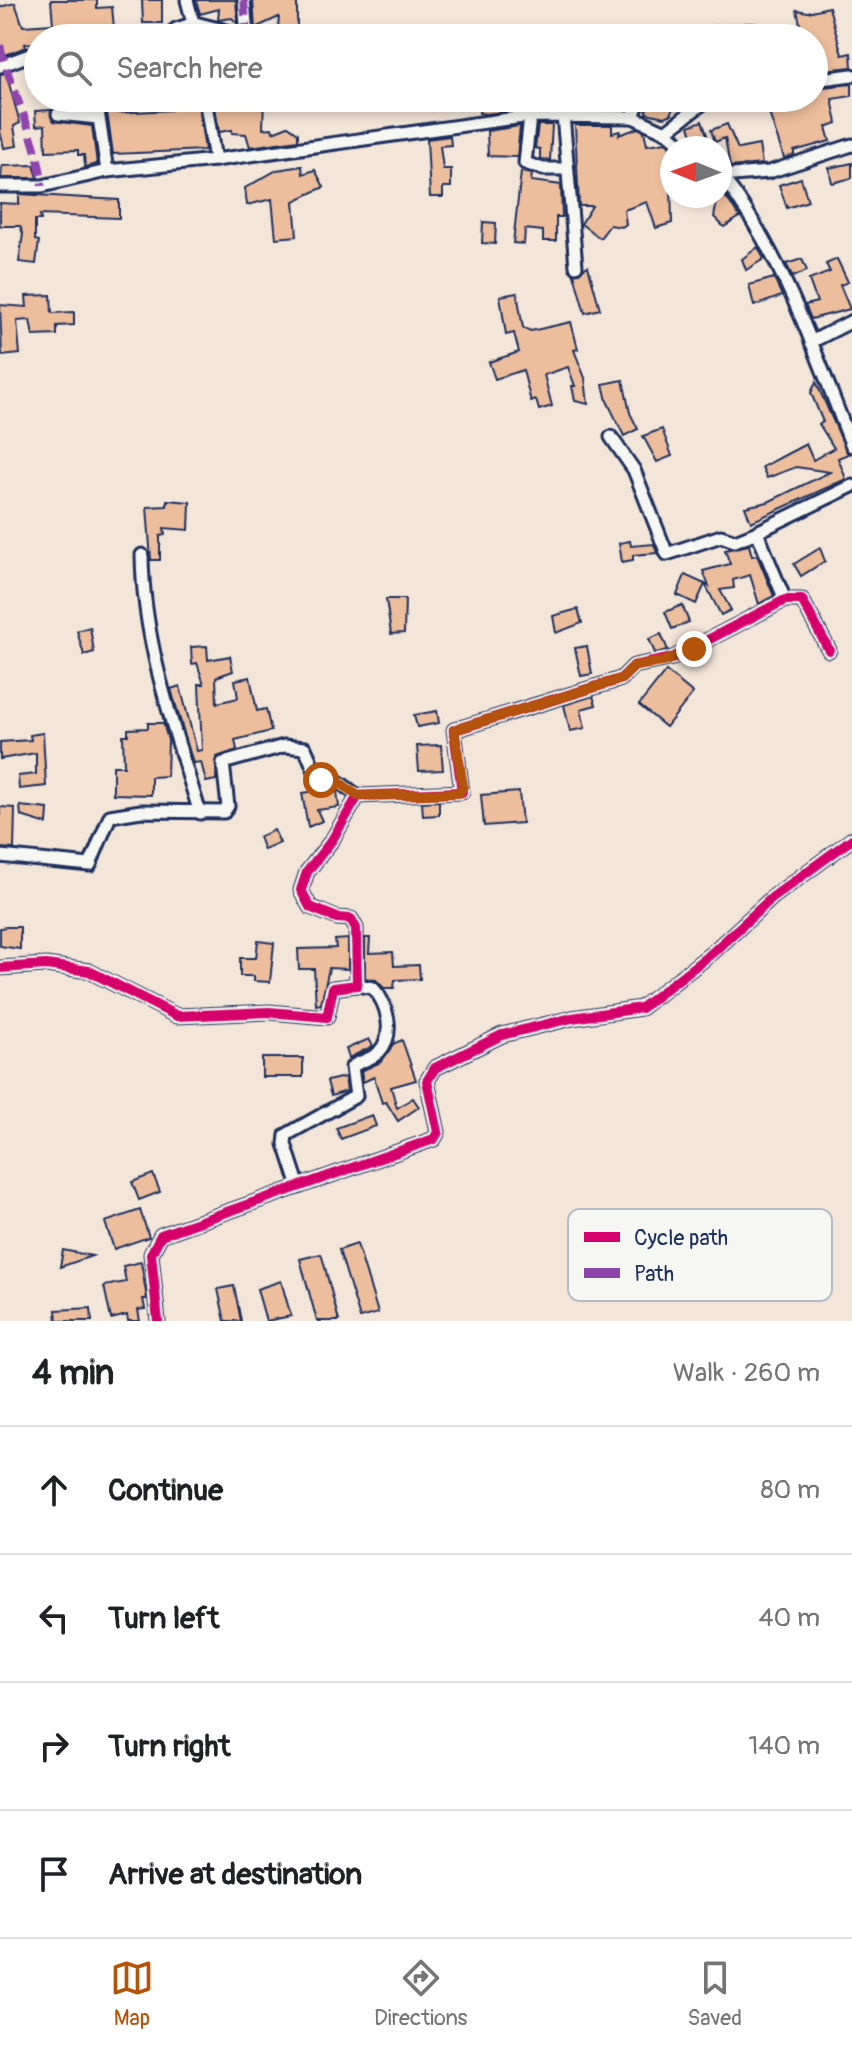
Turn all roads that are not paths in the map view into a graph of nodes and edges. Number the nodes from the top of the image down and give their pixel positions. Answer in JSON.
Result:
{"nodes":[{"id":1,"x":187,"y":0,"type":"edge"},
{"id":2,"x":244,"y":0,"type":"edge"},
{"id":3,"x":195,"y":23,"type":"junction"},
{"id":4,"x":192,"y":24,"type":"edge"},
{"id":5,"x":199,"y":24,"type":"edge"},
{"id":6,"x":246,"y":24,"type":"edge"},
{"id":7,"x":24,"y":57,"type":"edge"},
{"id":8,"x":0,"y":66,"type":"edge"},
{"id":9,"x":852,"y":75,"type":"edge"},
{"id":10,"x":828,"y":78,"type":"edge"},
{"id":11,"x":97,"y":112,"type":"edge"},
{"id":12,"x":207,"y":112,"type":"edge"},
{"id":13,"x":635,"y":112,"type":"edge"},
{"id":14,"x":691,"y":112,"type":"edge"},
{"id":15,"x":58,"y":114,"type":"dead end"},
{"id":16,"x":563,"y":115,"type":"junction"},
{"id":17,"x":530,"y":116,"type":"junction"},
{"id":18,"x":633,"y":117,"type":"junction"},
{"id":19,"x":98,"y":118,"type":"junction"},
{"id":20,"x":665,"y":132,"type":"junction"},
{"id":21,"x":670,"y":136,"type":"edge"},
{"id":22,"x":852,"y":145,"type":"edge"},
{"id":23,"x":215,"y":160,"type":"junction"},
{"id":24,"x":566,"y":169,"type":"junction"},
{"id":25,"x":107,"y":171,"type":"junction"},
{"id":26,"x":732,"y":176,"type":"edge"},
{"id":27,"x":0,"y":186,"type":"edge"},
{"id":28,"x":732,"y":189,"type":"edge"},
{"id":29,"x":576,"y":266,"type":"dead end"},
{"id":30,"x":852,"y":321,"type":"edge"},
{"id":31,"x":811,"y":342,"type":"junction"},
{"id":32,"x":611,"y":437,"type":"dead end"},
{"id":33,"x":852,"y":446,"type":"edge"},
{"id":34,"x":852,"y":486,"type":"edge"},
{"id":35,"x":757,"y":532,"type":"junction"},
{"id":36,"x":142,"y":555,"type":"dead end"},
{"id":37,"x":785,"y":600,"type":"junction"},
{"id":38,"x":829,"y":650,"type":"dead end"},
{"id":39,"x":358,"y":796,"type":"junction"},
{"id":40,"x":200,"y":813,"type":"junction"},
{"id":41,"x":852,"y":839,"type":"edge"},
{"id":42,"x":0,"y":856,"type":"edge"},
{"id":43,"x":0,"y":968,"type":"edge"},
{"id":44,"x":357,"y":985,"type":"junction"},
{"id":45,"x":299,"y":1187,"type":"junction"},
{"id":46,"x":158,"y":1321,"type":"edge"}],
"edges":[{"from":1,"to":3,"type":"street"},
{"from":2,"to":6,"type":"street"},
{"from":3,"to":4,"type":"street"},
{"from":3,"to":5,"type":"street"},
{"from":7,"to":8,"type":"street"},
{"from":9,"to":10,"type":"street"},
{"from":11,"to":19,"type":"street"},
{"from":12,"to":23,"type":"street"},
{"from":13,"to":18,"type":"street"},
{"from":14,"to":20,"type":"street"},
{"from":15,"to":19,"type":"street"},
{"from":16,"to":17,"type":"street"},
{"from":16,"to":18,"type":"street"},
{"from":16,"to":24,"type":"street"},
{"from":17,"to":23,"type":"street"},
{"from":17,"to":24,"type":"street"},
{"from":18,"to":20,"type":"street"},
{"from":19,"to":25,"type":"street"},
{"from":20,"to":21,"type":"street"},
{"from":22,"to":26,"type":"street"},
{"from":23,"to":25,"type":"street"},
{"from":24,"to":29,"type":"street"},
{"from":25,"to":27,"type":"street"},
{"from":28,"to":31,"type":"street"},
{"from":30,"to":31,"type":"street"},
{"from":31,"to":33,"type":"street"},
{"from":32,"to":35,"type":"street"},
{"from":34,"to":35,"type":"street"},
{"from":35,"to":37,"type":"street"},
{"from":36,"to":40,"type":"street"},
{"from":37,"to":38,"type":"street"},
{"from":37,"to":39,"type":"street"},
{"from":39,"to":40,"type":"street"},
{"from":39,"to":44,"type":"street"},
{"from":40,"to":42,"type":"street"},
{"from":41,"to":45,"type":"street"},
{"from":43,"to":44,"type":"street"},
{"from":44,"to":45,"type":"street"},
{"from":45,"to":46,"type":"street"}]}
